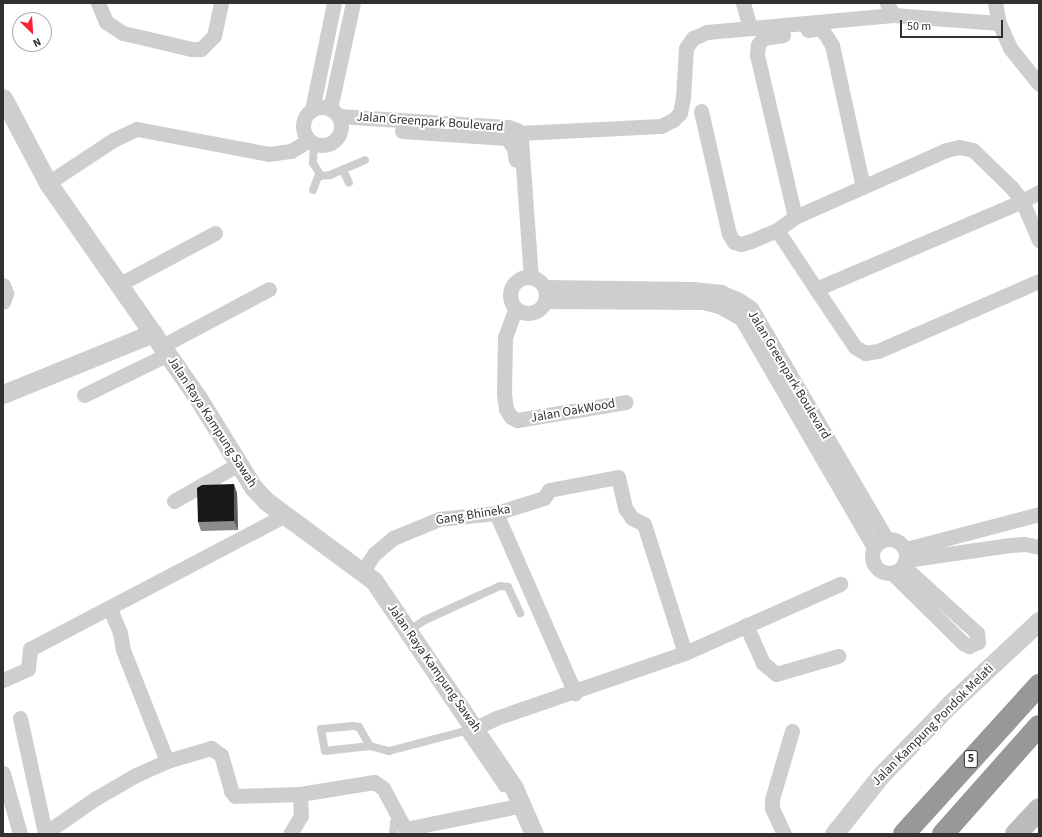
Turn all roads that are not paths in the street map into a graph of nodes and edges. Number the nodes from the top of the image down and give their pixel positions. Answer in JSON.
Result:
{"nodes":[{"id":1,"x":98,"y":3,"type":"edge"},
{"id":2,"x":221,"y":3,"type":"edge"},
{"id":3,"x":334,"y":3,"type":"edge"},
{"id":4,"x":353,"y":3,"type":"edge"},
{"id":5,"x":743,"y":3,"type":"edge"},
{"id":6,"x":995,"y":3,"type":"edge"},
{"id":7,"x":890,"y":9,"type":"edge"},
{"id":8,"x":999,"y":23,"type":"junction"},
{"id":9,"x":750,"y":28,"type":"junction"},
{"id":10,"x":1039,"y":84,"type":"edge"},
{"id":11,"x":3,"y":98,"type":"edge"},
{"id":12,"x":312,"y":110,"type":"junction"},
{"id":13,"x":701,"y":111,"type":"dead end"},
{"id":14,"x":336,"y":117,"type":"junction"},
{"id":15,"x":519,"y":133,"type":"junction"},
{"id":16,"x":311,"y":142,"type":"junction"},
{"id":17,"x":365,"y":160,"type":"dead end"},
{"id":18,"x":343,"y":170,"type":"junction"},
{"id":19,"x":319,"y":174,"type":"junction"},
{"id":20,"x":48,"y":183,"type":"junction"},
{"id":21,"x":349,"y":183,"type":"dead end"},
{"id":22,"x":863,"y":187,"type":"junction"},
{"id":23,"x":313,"y":190,"type":"dead end"},
{"id":24,"x":1039,"y":192,"type":"edge"},
{"id":25,"x":1022,"y":201,"type":"junction"},
{"id":26,"x":795,"y":217,"type":"junction"},
{"id":27,"x":777,"y":230,"type":"junction"},
{"id":28,"x":215,"y":233,"type":"dead end"},
{"id":29,"x":1039,"y":240,"type":"edge"},
{"id":30,"x":527,"y":277,"type":"junction"},
{"id":31,"x":1039,"y":281,"type":"edge"},
{"id":32,"x":3,"y":285,"type":"edge"},
{"id":33,"x":118,"y":285,"type":"junction"},
{"id":34,"x":269,"y":289,"type":"dead end"},
{"id":35,"x":816,"y":289,"type":"junction"},
{"id":36,"x":545,"y":294,"type":"junction"},
{"id":37,"x":4,"y":301,"type":"edge"},
{"id":38,"x":515,"y":310,"type":"junction"},
{"id":39,"x":161,"y":344,"type":"junction"},
{"id":40,"x":3,"y":394,"type":"edge"},
{"id":41,"x":84,"y":395,"type":"dead end"},
{"id":42,"x":626,"y":402,"type":"dead end"},
{"id":43,"x":237,"y":465,"type":"junction"},
{"id":44,"x":174,"y":501,"type":"dead end"},
{"id":45,"x":496,"y":513,"type":"junction"},
{"id":46,"x":1039,"y":514,"type":"edge"},
{"id":47,"x":285,"y":515,"type":"junction"},
{"id":48,"x":1007,"y":523,"type":"junction"},
{"id":49,"x":880,"y":543,"type":"junction"},
{"id":50,"x":1010,"y":545,"type":"junction"},
{"id":51,"x":1039,"y":547,"type":"edge"},
{"id":52,"x":902,"y":562,"type":"junction"},
{"id":53,"x":363,"y":571,"type":"junction"},
{"id":54,"x":840,"y":584,"type":"dead end"},
{"id":55,"x":110,"y":609,"type":"junction"},
{"id":56,"x":520,"y":613,"type":"dead end"},
{"id":57,"x":1039,"y":621,"type":"edge"},
{"id":58,"x":746,"y":625,"type":"junction"},
{"id":59,"x":408,"y":631,"type":"junction"},
{"id":60,"x":685,"y":653,"type":"junction"},
{"id":61,"x":838,"y":656,"type":"dead end"},
{"id":62,"x":3,"y":680,"type":"edge"},
{"id":63,"x":1039,"y":685,"type":"edge"},
{"id":64,"x":574,"y":693,"type":"junction"},
{"id":65,"x":20,"y":718,"type":"dead end"},
{"id":66,"x":1039,"y":726,"type":"edge"},
{"id":67,"x":470,"y":730,"type":"junction"},
{"id":68,"x":792,"y":731,"type":"dead end"},
{"id":69,"x":370,"y":746,"type":"junction"},
{"id":70,"x":167,"y":762,"type":"junction"},
{"id":71,"x":3,"y":773,"type":"edge"},
{"id":72,"x":300,"y":794,"type":"junction"},
{"id":73,"x":523,"y":806,"type":"junction"},
{"id":74,"x":1039,"y":810,"type":"edge"},
{"id":75,"x":397,"y":817,"type":"junction"},
{"id":76,"x":20,"y":834,"type":"edge"},
{"id":77,"x":45,"y":834,"type":"edge"},
{"id":78,"x":290,"y":834,"type":"edge"},
{"id":79,"x":393,"y":834,"type":"edge"},
{"id":80,"x":534,"y":834,"type":"edge"},
{"id":81,"x":784,"y":834,"type":"edge"},
{"id":82,"x":834,"y":834,"type":"edge"},
{"id":83,"x":904,"y":834,"type":"edge"},
{"id":84,"x":943,"y":834,"type":"edge"},
{"id":85,"x":1016,"y":834,"type":"edge"}],
"edges":[{"from":1,"to":2,"type":"street"},
{"from":3,"to":12,"type":"street"},
{"from":4,"to":14,"type":"street"},
{"from":5,"to":9,"type":"street"},
{"from":6,"to":8,"type":"street"},
{"from":7,"to":8,"type":"street"},
{"from":7,"to":9,"type":"street"},
{"from":8,"to":10,"type":"street"},
{"from":9,"to":15,"type":"street"},
{"from":11,"to":20,"type":"street","name":"Jalan Raya Kampung Sawah"},
{"from":12,"to":14,"type":"street"},
{"from":12,"to":16,"type":"street"},
{"from":13,"to":27,"type":"street"},
{"from":14,"to":15,"type":"street","name":"Jalan Greenpark Boulevard"},
{"from":14,"to":16,"type":"street"},
{"from":14,"to":30,"type":"street","name":"Jalan Greenpark Boulevard"},
{"from":15,"to":30,"type":"street","name":"Jalan Greenpark Boulevard"},
{"from":16,"to":19,"type":"lane"},
{"from":16,"to":20,"type":"street"},
{"from":17,"to":18,"type":"lane"},
{"from":18,"to":19,"type":"lane"},
{"from":18,"to":21,"type":"lane"},
{"from":19,"to":23,"type":"lane"},
{"from":20,"to":33,"type":"street","name":"Jalan Raya Kampung Sawah"},
{"from":22,"to":25,"type":"street"},
{"from":22,"to":26,"type":"street"},
{"from":22,"to":26,"type":"street"},
{"from":24,"to":25,"type":"street"},
{"from":25,"to":29,"type":"street"},
{"from":25,"to":35,"type":"street"},
{"from":26,"to":27,"type":"street"},
{"from":27,"to":35,"type":"street"},
{"from":28,"to":33,"type":"street"},
{"from":30,"to":36,"type":"street"},
{"from":30,"to":38,"type":"street"},
{"from":31,"to":35,"type":"street"},
{"from":32,"to":37,"type":"street"},
{"from":33,"to":39,"type":"street","name":"Jalan Raya Kampung Sawah"},
{"from":34,"to":39,"type":"street"},
{"from":36,"to":38,"type":"street"},
{"from":36,"to":49,"type":"street","name":"Jalan Greenpark Boulevard"},
{"from":38,"to":42,"type":"street","name":"Jalan OakWood"},
{"from":39,"to":40,"type":"street"},
{"from":39,"to":41,"type":"street"},
{"from":39,"to":43,"type":"street","name":"Jalan Raya Kampung Sawah"},
{"from":43,"to":44,"type":"street"},
{"from":43,"to":47,"type":"street","name":"Jalan Raya Kampung Sawah"},
{"from":45,"to":53,"type":"street","name":"Gang Bhineka"},
{"from":45,"to":60,"type":"street","name":"Gang Bhineka"},
{"from":45,"to":64,"type":"street"},
{"from":46,"to":48,"type":"street"},
{"from":47,"to":53,"type":"street","name":"Jalan Raya Kampung Sawah"},
{"from":47,"to":55,"type":"street"},
{"from":48,"to":50,"type":"street"},
{"from":48,"to":52,"type":"street"},
{"from":49,"to":52,"type":"street"},
{"from":49,"to":52,"type":"street"},
{"from":50,"to":51,"type":"street"},
{"from":50,"to":52,"type":"street"},
{"from":52,"to":52,"type":"street"},
{"from":53,"to":59,"type":"street","name":"Jalan Raya Kampung Sawah"},
{"from":54,"to":58,"type":"street"},
{"from":55,"to":62,"type":"street"},
{"from":55,"to":70,"type":"street"},
{"from":56,"to":59,"type":"lane"},
{"from":57,"to":82,"type":"street","name":"Jalan Kampung Pondok Melati"},
{"from":58,"to":60,"type":"street"},
{"from":58,"to":61,"type":"street"},
{"from":59,"to":67,"type":"street","name":"Jalan Raya Kampung Sawah"},
{"from":60,"to":64,"type":"street"},
{"from":63,"to":83,"type":"highway","number":"5"},
{"from":64,"to":67,"type":"street"},
{"from":65,"to":77,"type":"street"},
{"from":66,"to":84,"type":"highway","number":"5"},
{"from":67,"to":69,"type":"lane"},
{"from":67,"to":73,"type":"street","name":"Jalan Raya Kampung Sawah"},
{"from":68,"to":81,"type":"street"},
{"from":69,"to":69,"type":"lane"},
{"from":70,"to":72,"type":"street"},
{"from":70,"to":77,"type":"street"},
{"from":71,"to":76,"type":"street"},
{"from":72,"to":75,"type":"street"},
{"from":72,"to":78,"type":"street"},
{"from":73,"to":75,"type":"street"},
{"from":73,"to":80,"type":"street","name":"Jalan Raya Kampung Sawah"},
{"from":74,"to":85,"type":"main road"},
{"from":75,"to":79,"type":"lane"}]}
